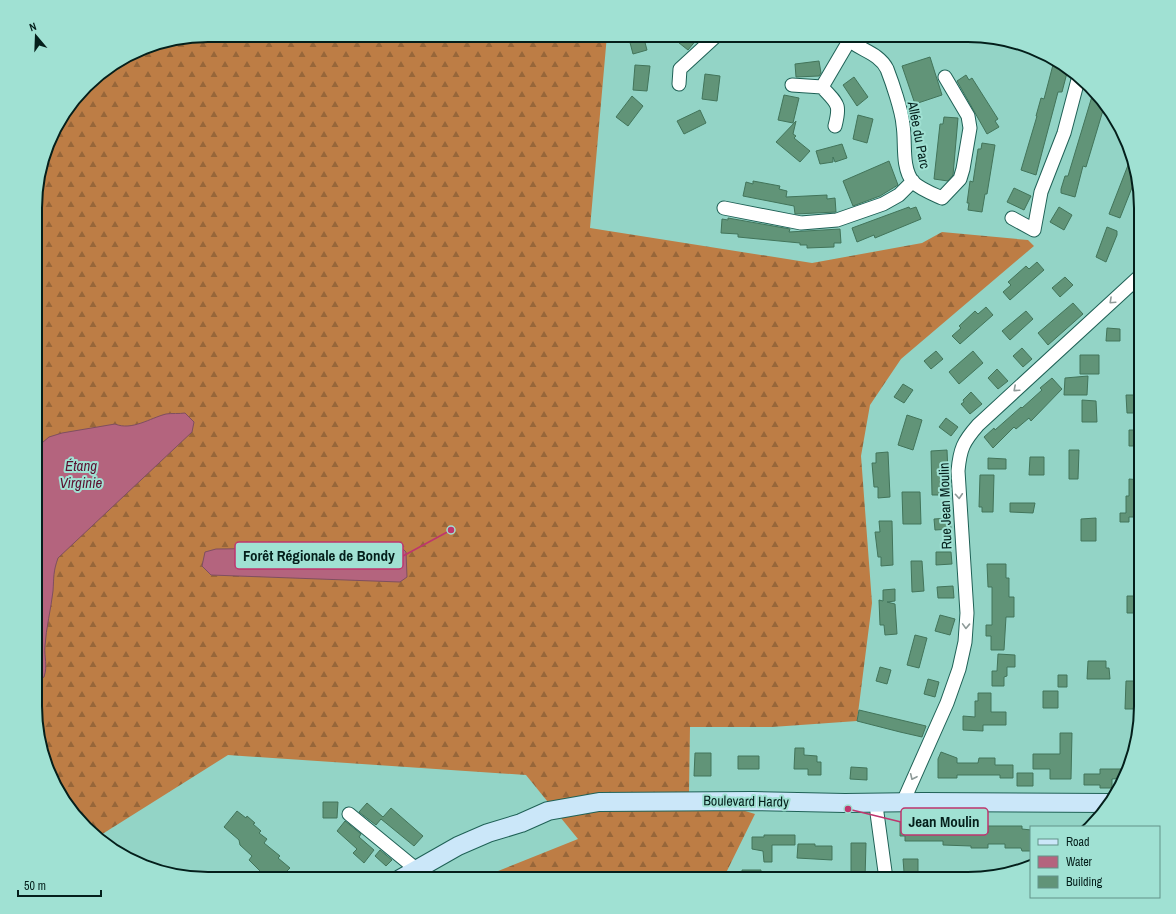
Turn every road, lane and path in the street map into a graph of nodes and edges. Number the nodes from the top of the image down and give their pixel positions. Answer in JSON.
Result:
{"nodes":[{"id":1,"x":709,"y":42,"type":"edge"},
{"id":2,"x":845,"y":42,"type":"edge"},
{"id":3,"x":854,"y":42,"type":"edge"},
{"id":4,"x":945,"y":77,"type":"dead end"},
{"id":5,"x":1077,"y":83,"type":"edge"},
{"id":6,"x":679,"y":84,"type":"dead end"},
{"id":7,"x":792,"y":85,"type":"dead end"},
{"id":8,"x":822,"y":87,"type":"junction"},
{"id":9,"x":835,"y":126,"type":"dead end"},
{"id":10,"x":913,"y":182,"type":"junction"},
{"id":11,"x":724,"y":208,"type":"dead end"},
{"id":12,"x":1012,"y":218,"type":"dead end"},
{"id":13,"x":1134,"y":281,"type":"edge"},
{"id":14,"x":903,"y":802,"type":"junction"},
{"id":15,"x":877,"y":803,"type":"junction"},
{"id":16,"x":1103,"y":803,"type":"edge"},
{"id":17,"x":349,"y":814,"type":"dead end"},
{"id":18,"x":416,"y":869,"type":"junction"},
{"id":19,"x":411,"y":872,"type":"edge"},
{"id":20,"x":885,"y":872,"type":"edge"}],
"edges":[{"from":1,"to":6,"type":"street"},
{"from":2,"to":8,"type":"street"},
{"from":3,"to":10,"type":"street","name":"Allée du Parc"},
{"from":4,"to":10,"type":"street","name":"Allée du Parc"},
{"from":5,"to":12,"type":"street"},
{"from":7,"to":8,"type":"street"},
{"from":8,"to":9,"type":"street"},
{"from":10,"to":11,"type":"street"},
{"from":13,"to":14,"type":"street","name":"Rue Jean Moulin","one_way":true},
{"from":14,"to":15,"type":"street","name":"Boulevard Hardy"},
{"from":14,"to":16,"type":"street","name":"Boulevard Hardy"},
{"from":15,"to":18,"type":"street","name":"Boulevard Hardy"},
{"from":15,"to":20,"type":"street"},
{"from":17,"to":18,"type":"street"},
{"from":18,"to":19,"type":"street","name":"Boulevard Hardy"}]}
